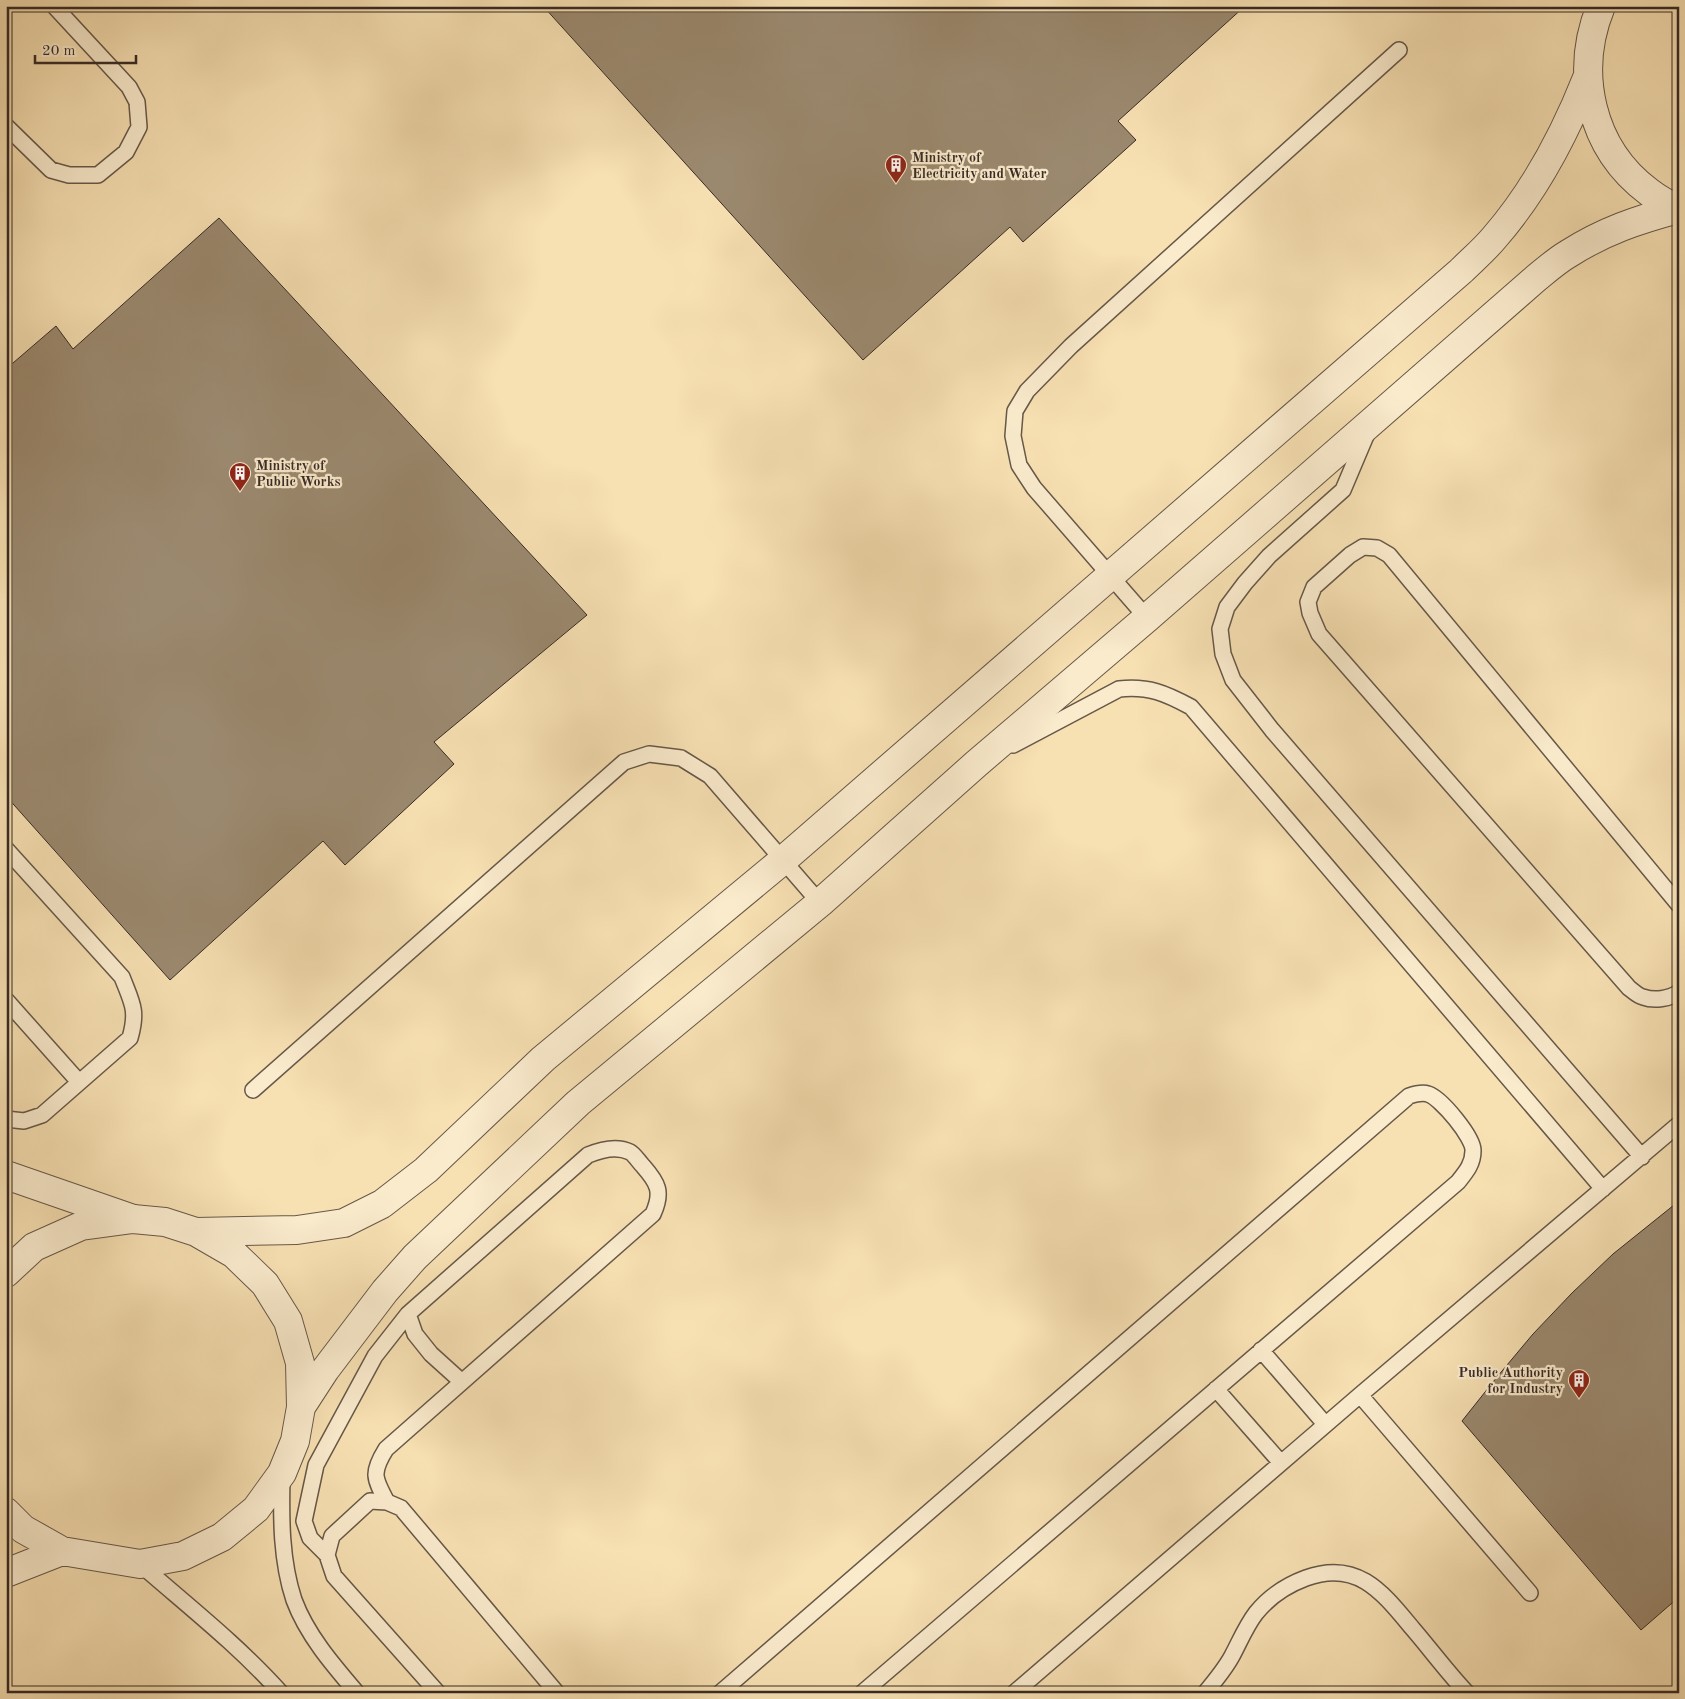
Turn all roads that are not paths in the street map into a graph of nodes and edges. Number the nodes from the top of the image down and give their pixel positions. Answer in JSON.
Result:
{"nodes":[{"id":1,"x":54,"y":6,"type":"edge"},
{"id":2,"x":1601,"y":6,"type":"edge"},
{"id":3,"x":1399,"y":50,"type":"dead end"},
{"id":4,"x":1587,"y":78,"type":"junction"},
{"id":5,"x":6,"y":126,"type":"edge"},
{"id":6,"x":1678,"y":209,"type":"edge"},
{"id":7,"x":1373,"y":421,"type":"junction"},
{"id":8,"x":1111,"y":576,"type":"junction"},
{"id":9,"x":1147,"y":618,"type":"junction"},
{"id":10,"x":976,"y":764,"type":"junction"},
{"id":11,"x":6,"y":848,"type":"edge"},
{"id":12,"x":782,"y":861,"type":"junction"},
{"id":13,"x":820,"y":903,"type":"junction"},
{"id":14,"x":1679,"y":905,"type":"edge"},
{"id":15,"x":1679,"y":992,"type":"edge"},
{"id":16,"x":6,"y":1000,"type":"edge"},
{"id":17,"x":79,"y":1082,"type":"junction"},
{"id":18,"x":253,"y":1090,"type":"dead end"},
{"id":19,"x":6,"y":1119,"type":"edge"},
{"id":20,"x":1679,"y":1124,"type":"edge"},
{"id":21,"x":1642,"y":1157,"type":"junction"},
{"id":22,"x":6,"y":1175,"type":"edge"},
{"id":23,"x":1603,"y":1188,"type":"junction"},
{"id":24,"x":133,"y":1219,"type":"junction"},
{"id":25,"x":196,"y":1232,"type":"junction"},
{"id":26,"x":6,"y":1273,"type":"edge"},
{"id":27,"x":408,"y":1314,"type":"junction"},
{"id":28,"x":1261,"y":1350,"type":"junction"},
{"id":29,"x":462,"y":1382,"type":"junction"},
{"id":30,"x":1216,"y":1389,"type":"junction"},
{"id":31,"x":1360,"y":1395,"type":"junction"},
{"id":32,"x":302,"y":1407,"type":"junction"},
{"id":33,"x":1325,"y":1424,"type":"junction"},
{"id":34,"x":1281,"y":1463,"type":"junction"},
{"id":35,"x":282,"y":1473,"type":"junction"},
{"id":36,"x":388,"y":1502,"type":"junction"},
{"id":37,"x":6,"y":1512,"type":"edge"},
{"id":38,"x":62,"y":1551,"type":"junction"},
{"id":39,"x":327,"y":1555,"type":"junction"},
{"id":40,"x":140,"y":1564,"type":"junction"},
{"id":41,"x":6,"y":1573,"type":"edge"},
{"id":42,"x":1530,"y":1593,"type":"dead end"},
{"id":43,"x":281,"y":1693,"type":"edge"},
{"id":44,"x":357,"y":1693,"type":"edge"},
{"id":45,"x":438,"y":1693,"type":"edge"},
{"id":46,"x":557,"y":1693,"type":"edge"},
{"id":47,"x":720,"y":1693,"type":"edge"},
{"id":48,"x":862,"y":1693,"type":"edge"},
{"id":49,"x":1014,"y":1693,"type":"edge"},
{"id":50,"x":1205,"y":1693,"type":"edge"},
{"id":51,"x":1468,"y":1693,"type":"edge"}],
"edges":[{"from":1,"to":5,"type":"lane"},
{"from":2,"to":4,"type":"street"},
{"from":3,"to":8,"type":"lane"},
{"from":4,"to":6,"type":"street"},
{"from":4,"to":8,"type":"street"},
{"from":6,"to":7,"type":"street"},
{"from":7,"to":9,"type":"street"},
{"from":7,"to":21,"type":"lane"},
{"from":8,"to":9,"type":"lane"},
{"from":8,"to":12,"type":"street"},
{"from":9,"to":10,"type":"street"},
{"from":10,"to":13,"type":"street"},
{"from":10,"to":23,"type":"lane"},
{"from":11,"to":17,"type":"lane"},
{"from":12,"to":13,"type":"lane"},
{"from":12,"to":18,"type":"lane"},
{"from":12,"to":25,"type":"street"},
{"from":13,"to":32,"type":"street"},
{"from":14,"to":15,"type":"lane"},
{"from":16,"to":17,"type":"lane"},
{"from":17,"to":19,"type":"lane"},
{"from":20,"to":21,"type":"lane"},
{"from":21,"to":23,"type":"lane"},
{"from":22,"to":24,"type":"street"},
{"from":23,"to":31,"type":"lane"},
{"from":24,"to":25,"type":"street"},
{"from":24,"to":26,"type":"street"},
{"from":25,"to":32,"type":"street"},
{"from":27,"to":29,"type":"lane"},
{"from":27,"to":29,"type":"lane"},
{"from":27,"to":39,"type":"lane"},
{"from":28,"to":30,"type":"lane"},
{"from":28,"to":33,"type":"lane"},
{"from":28,"to":47,"type":"lane"},
{"from":29,"to":36,"type":"lane"},
{"from":30,"to":34,"type":"lane"},
{"from":30,"to":48,"type":"lane"},
{"from":31,"to":33,"type":"lane"},
{"from":31,"to":42,"type":"lane"},
{"from":32,"to":35,"type":"street"},
{"from":33,"to":34,"type":"lane"},
{"from":34,"to":49,"type":"lane"},
{"from":35,"to":40,"type":"street"},
{"from":35,"to":44,"type":"lane"},
{"from":36,"to":39,"type":"lane"},
{"from":36,"to":46,"type":"lane"},
{"from":37,"to":38,"type":"street"},
{"from":38,"to":40,"type":"street"},
{"from":38,"to":41,"type":"street"},
{"from":39,"to":45,"type":"lane"},
{"from":40,"to":43,"type":"lane"},
{"from":50,"to":51,"type":"lane"}]}
